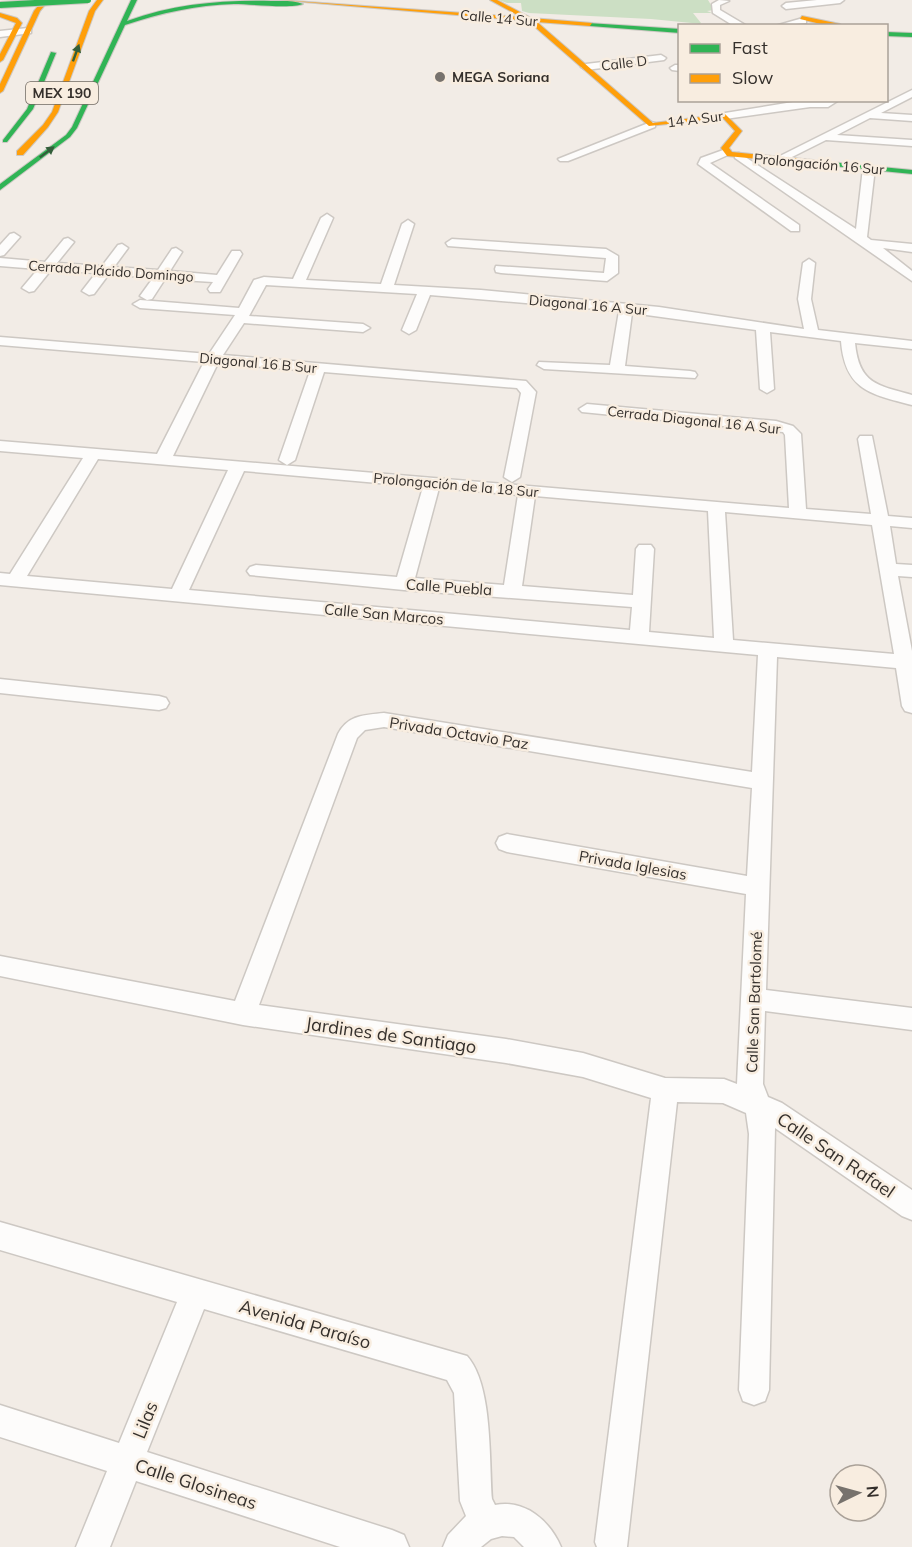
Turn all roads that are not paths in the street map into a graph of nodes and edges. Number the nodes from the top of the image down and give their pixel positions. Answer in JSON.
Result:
{"nodes":[{"id":1,"x":29,"y":0,"type":"edge"},
{"id":2,"x":46,"y":0,"type":"edge"},
{"id":3,"x":78,"y":0,"type":"edge"},
{"id":4,"x":88,"y":0,"type":"edge"},
{"id":5,"x":100,"y":0,"type":"edge"},
{"id":6,"x":134,"y":0,"type":"edge"},
{"id":7,"x":283,"y":0,"type":"edge"},
{"id":8,"x":367,"y":0,"type":"edge"},
{"id":9,"x":494,"y":0,"type":"edge"},
{"id":10,"x":775,"y":0,"type":"edge"},
{"id":11,"x":840,"y":0,"type":"edge"},
{"id":12,"x":725,"y":1,"type":"edge"},
{"id":13,"x":827,"y":1,"type":"edge"},
{"id":14,"x":336,"y":2,"type":"edge"},
{"id":15,"x":0,"y":3,"type":"edge"},
{"id":16,"x":786,"y":6,"type":"junction"},
{"id":17,"x":425,"y":7,"type":"junction"},
{"id":18,"x":397,"y":9,"type":"junction"},
{"id":19,"x":463,"y":10,"type":"junction"},
{"id":20,"x":68,"y":14,"type":"dead end"},
{"id":21,"x":0,"y":15,"type":"edge"},
{"id":22,"x":525,"y":17,"type":"junction"},
{"id":23,"x":801,"y":23,"type":"edge"},
{"id":24,"x":124,"y":24,"type":"junction"},
{"id":25,"x":738,"y":24,"type":"edge"},
{"id":26,"x":604,"y":27,"type":"junction"},
{"id":27,"x":678,"y":28,"type":"edge"},
{"id":28,"x":678,"y":28,"type":"edge"},
{"id":29,"x":20,"y":29,"type":"junction"},
{"id":30,"x":0,"y":34,"type":"edge"},
{"id":31,"x":59,"y":36,"type":"dead end"},
{"id":32,"x":888,"y":36,"type":"edge"},
{"id":33,"x":912,"y":37,"type":"edge"},
{"id":34,"x":555,"y":40,"type":"junction"},
{"id":35,"x":662,"y":58,"type":"dead end"},
{"id":36,"x":4,"y":63,"type":"edge"},
{"id":37,"x":586,"y":67,"type":"junction"},
{"id":38,"x":0,"y":91,"type":"edge"},
{"id":39,"x":912,"y":93,"type":"edge"},
{"id":40,"x":814,"y":103,"type":"edge"},
{"id":41,"x":870,"y":115,"type":"junction"},
{"id":42,"x":725,"y":116,"type":"junction"},
{"id":43,"x":912,"y":118,"type":"edge"},
{"id":44,"x":651,"y":125,"type":"junction"},
{"id":45,"x":821,"y":136,"type":"junction"},
{"id":46,"x":912,"y":142,"type":"edge"},
{"id":47,"x":0,"y":146,"type":"edge"},
{"id":48,"x":733,"y":154,"type":"junction"},
{"id":49,"x":564,"y":159,"type":"dead end"},
{"id":50,"x":778,"y":160,"type":"junction"},
{"id":51,"x":8,"y":163,"type":"dead end"},
{"id":52,"x":869,"y":168,"type":"junction"},
{"id":53,"x":912,"y":172,"type":"edge"},
{"id":54,"x":0,"y":188,"type":"edge"},
{"id":55,"x":327,"y":218,"type":"dead end"},
{"id":56,"x":408,"y":224,"type":"dead end"},
{"id":57,"x":795,"y":228,"type":"dead end"},
{"id":58,"x":539,"y":231,"type":"dead end"},
{"id":59,"x":489,"y":232,"type":"dead end"},
{"id":60,"x":14,"y":237,"type":"dead end"},
{"id":61,"x":864,"y":241,"type":"junction"},
{"id":62,"x":68,"y":243,"type":"dead end"},
{"id":63,"x":452,"y":243,"type":"dead end"},
{"id":64,"x":507,"y":247,"type":"junction"},
{"id":65,"x":122,"y":248,"type":"dead end"},
{"id":66,"x":912,"y":248,"type":"edge"},
{"id":67,"x":533,"y":249,"type":"junction"},
{"id":68,"x":559,"y":250,"type":"junction"},
{"id":69,"x":585,"y":251,"type":"junction"},
{"id":70,"x":0,"y":252,"type":"edge"},
{"id":71,"x":176,"y":252,"type":"dead end"},
{"id":72,"x":236,"y":254,"type":"dead end"},
{"id":73,"x":0,"y":262,"type":"edge"},
{"id":74,"x":809,"y":263,"type":"dead end"},
{"id":75,"x":48,"y":266,"type":"junction"},
{"id":76,"x":501,"y":269,"type":"junction"},
{"id":77,"x":105,"y":270,"type":"junction"},
{"id":78,"x":528,"y":271,"type":"junction"},
{"id":79,"x":554,"y":273,"type":"junction"},
{"id":80,"x":162,"y":274,"type":"junction"},
{"id":81,"x":582,"y":275,"type":"junction"},
{"id":82,"x":912,"y":276,"type":"edge"},
{"id":83,"x":222,"y":279,"type":"junction"},
{"id":84,"x":298,"y":282,"type":"junction"},
{"id":85,"x":29,"y":288,"type":"dead end"},
{"id":86,"x":386,"y":288,"type":"junction"},
{"id":87,"x":88,"y":291,"type":"dead end"},
{"id":88,"x":425,"y":291,"type":"junction"},
{"id":89,"x":494,"y":296,"type":"junction"},
{"id":90,"x":208,"y":302,"type":"dead end"},
{"id":91,"x":626,"y":308,"type":"junction"},
{"id":92,"x":242,"y":315,"type":"junction"},
{"id":93,"x":763,"y":327,"type":"junction"},
{"id":94,"x":363,"y":328,"type":"dead end"},
{"id":95,"x":409,"y":330,"type":"dead end"},
{"id":96,"x":812,"y":334,"type":"junction"},
{"id":97,"x":848,"y":338,"type":"junction"},
{"id":98,"x":0,"y":341,"type":"edge"},
{"id":99,"x":912,"y":345,"type":"edge"},
{"id":100,"x":213,"y":359,"type":"junction"},
{"id":101,"x":544,"y":365,"type":"dead end"},
{"id":102,"x":318,"y":368,"type":"junction"},
{"id":103,"x":617,"y":370,"type":"junction"},
{"id":104,"x":690,"y":375,"type":"dead end"},
{"id":105,"x":767,"y":389,"type":"dead end"},
{"id":106,"x":912,"y":400,"type":"edge"},
{"id":107,"x":586,"y":409,"type":"dead end"},
{"id":108,"x":866,"y":438,"type":"dead end"},
{"id":109,"x":0,"y":446,"type":"edge"},
{"id":110,"x":93,"y":454,"type":"junction"},
{"id":111,"x":163,"y":459,"type":"junction"},
{"id":112,"x":287,"y":460,"type":"dead end"},
{"id":113,"x":238,"y":466,"type":"junction"},
{"id":114,"x":512,"y":477,"type":"dead end"},
{"id":115,"x":432,"y":482,"type":"junction"},
{"id":116,"x":526,"y":491,"type":"junction"},
{"id":117,"x":716,"y":506,"type":"junction"},
{"id":118,"x":798,"y":513,"type":"junction"},
{"id":119,"x":879,"y":520,"type":"junction"},
{"id":120,"x":912,"y":523,"type":"edge"},
{"id":121,"x":645,"y":549,"type":"dead end"},
{"id":122,"x":888,"y":569,"type":"junction"},
{"id":123,"x":912,"y":571,"type":"edge"},
{"id":124,"x":256,"y":572,"type":"dead end"},
{"id":125,"x":8,"y":580,"type":"edge"},
{"id":126,"x":404,"y":584,"type":"junction"},
{"id":127,"x":512,"y":592,"type":"junction"},
{"id":128,"x":178,"y":595,"type":"junction"},
{"id":129,"x":642,"y":602,"type":"junction"},
{"id":130,"x":639,"y":637,"type":"junction"},
{"id":131,"x":724,"y":645,"type":"junction"},
{"id":132,"x":768,"y":649,"type":"junction"},
{"id":133,"x":904,"y":662,"type":"junction"},
{"id":134,"x":0,"y":686,"type":"edge"},
{"id":135,"x":159,"y":703,"type":"dead end"},
{"id":136,"x":912,"y":706,"type":"edge"},
{"id":137,"x":763,"y":782,"type":"junction"},
{"id":138,"x":507,"y":843,"type":"dead end"},
{"id":139,"x":759,"y":887,"type":"junction"},
{"id":140,"x":10,"y":968,"type":"edge"},
{"id":141,"x":754,"y":999,"type":"junction"},
{"id":142,"x":243,"y":1014,"type":"junction"},
{"id":143,"x":912,"y":1019,"type":"edge"},
{"id":144,"x":665,"y":1090,"type":"junction"},
{"id":145,"x":758,"y":1106,"type":"junction"},
{"id":146,"x":912,"y":1206,"type":"edge"},
{"id":147,"x":0,"y":1236,"type":"edge"},
{"id":148,"x":196,"y":1292,"type":"junction"},
{"id":149,"x":754,"y":1390,"type":"dead end"},
{"id":150,"x":0,"y":1421,"type":"edge"},
{"id":151,"x":128,"y":1462,"type":"junction"},
{"id":152,"x":486,"y":1522,"type":"junction"},
{"id":153,"x":612,"y":1542,"type":"dead end"},
{"id":154,"x":93,"y":1547,"type":"edge"},
{"id":155,"x":392,"y":1547,"type":"edge"},
{"id":156,"x":460,"y":1547,"type":"edge"},
{"id":157,"x":544,"y":1547,"type":"edge"}],
"edges":[{"from":1,"to":15,"type":"main road","bridge":true},
{"from":2,"to":29,"type":"main road"},
{"from":3,"to":20,"type":"main road"},
{"from":4,"to":15,"type":"main road","bridge":true},
{"from":51,"to":5,"type":"main road","number":"MEX 190","one_way":true},
{"from":6,"to":24,"type":"main road"},
{"from":7,"to":14,"type":"main road","name":"Calle 14 Sur"},
{"from":8,"to":17,"type":"main road"},
{"from":9,"to":19,"type":"main road"},
{"from":9,"to":22,"type":"main road"},
{"from":10,"to":16,"type":"street"},
{"from":11,"to":13,"type":"street"},
{"from":12,"to":25,"type":"street"},
{"from":13,"to":16,"type":"street"},
{"from":14,"to":17,"type":"main road","name":"Calle 14 Sur"},
{"from":14,"to":18,"type":"main road","name":"Calle 14 Sur"},
{"from":16,"to":23,"type":"street"},
{"from":17,"to":19,"type":"main road","name":"Calle 14 Sur"},
{"from":18,"to":22,"type":"main road","name":"Calle 14 Sur"},
{"from":18,"to":24,"type":"main road"},
{"from":19,"to":22,"type":"main road","name":"Calle 14 Sur"},
{"from":21,"to":29,"type":"main road"},
{"from":22,"to":26,"type":"main road","name":"Calle 14 Sur"},
{"from":22,"to":27,"type":"main road","name":"Calle 14 Sur"},
{"from":22,"to":34,"type":"main road"},
{"from":54,"to":24,"type":"main road","one_way":true},
{"from":26,"to":28,"type":"main road","name":"Calle 14 Sur"},
{"from":26,"to":34,"type":"main road"},
{"from":29,"to":30,"type":"street"},
{"from":29,"to":36,"type":"main road"},
{"from":31,"to":47,"type":"main road","number":"MEX 190"},
{"from":32,"to":33,"type":"main road"},
{"from":34,"to":37,"type":"main road"},
{"from":35,"to":37,"type":"street","name":"Calle D"},
{"from":36,"to":38,"type":"main road"},
{"from":37,"to":44,"type":"main road"},
{"from":39,"to":41,"type":"street"},
{"from":40,"to":42,"type":"street","name":"14 A Sur"},
{"from":41,"to":43,"type":"street"},
{"from":41,"to":45,"type":"street"},
{"from":42,"to":44,"type":"main road","name":"14 A Sur"},
{"from":42,"to":48,"type":"main road"},
{"from":44,"to":49,"type":"street"},
{"from":45,"to":46,"type":"street"},
{"from":45,"to":50,"type":"street"},
{"from":48,"to":50,"type":"main road","name":"Prolongación 16 Sur"},
{"from":48,"to":57,"type":"street"},
{"from":48,"to":61,"type":"street"},
{"from":50,"to":52,"type":"main road","name":"Prolongación 16 Sur"},
{"from":52,"to":53,"type":"main road","name":"Prolongación 16 Sur"},
{"from":52,"to":61,"type":"street"},
{"from":55,"to":84,"type":"street"},
{"from":56,"to":86,"type":"street"},
{"from":58,"to":67,"type":"street"},
{"from":59,"to":64,"type":"street"},
{"from":60,"to":70,"type":"street"},
{"from":61,"to":66,"type":"street"},
{"from":61,"to":82,"type":"street"},
{"from":62,"to":75,"type":"street"},
{"from":63,"to":64,"type":"street"},
{"from":64,"to":67,"type":"street"},
{"from":64,"to":76,"type":"street"},
{"from":65,"to":77,"type":"street"},
{"from":67,"to":68,"type":"street"},
{"from":67,"to":78,"type":"street"},
{"from":68,"to":69,"type":"street"},
{"from":68,"to":79,"type":"street"},
{"from":69,"to":81,"type":"street"},
{"from":69,"to":81,"type":"street"},
{"from":71,"to":80,"type":"street"},
{"from":72,"to":83,"type":"street"},
{"from":73,"to":75,"type":"street","name":"Cerrada Plácido Domingo"},
{"from":74,"to":96,"type":"street"},
{"from":75,"to":77,"type":"street","name":"Cerrada Plácido Domingo"},
{"from":75,"to":85,"type":"street"},
{"from":76,"to":78,"type":"street"},
{"from":76,"to":89,"type":"street"},
{"from":77,"to":80,"type":"street","name":"Cerrada Plácido Domingo"},
{"from":77,"to":87,"type":"street"},
{"from":78,"to":79,"type":"street"},
{"from":79,"to":81,"type":"street"},
{"from":80,"to":83,"type":"street","name":"Cerrada Plácido Domingo"},
{"from":80,"to":92,"type":"street"},
{"from":83,"to":90,"type":"street"},
{"from":84,"to":86,"type":"street","name":"Diagonal 16 A Sur"},
{"from":84,"to":92,"type":"street","name":"Diagonal 16 A Sur"},
{"from":86,"to":88,"type":"street","name":"Diagonal 16 A Sur"},
{"from":88,"to":89,"type":"street","name":"Diagonal 16 A Sur"},
{"from":88,"to":95,"type":"street"},
{"from":89,"to":91,"type":"street","name":"Diagonal 16 A Sur"},
{"from":91,"to":93,"type":"street","name":"Diagonal 16 A Sur"},
{"from":91,"to":103,"type":"street"},
{"from":92,"to":94,"type":"street"},
{"from":92,"to":100,"type":"street"},
{"from":93,"to":96,"type":"street","name":"Diagonal 16 A Sur"},
{"from":93,"to":105,"type":"street"},
{"from":96,"to":97,"type":"street","name":"Diagonal 16 A Sur"},
{"from":97,"to":99,"type":"street","name":"Diagonal 16 A Sur"},
{"from":97,"to":106,"type":"street"},
{"from":98,"to":100,"type":"street","name":"Diagonal 16 B Sur"},
{"from":100,"to":102,"type":"street","name":"Diagonal 16 B Sur"},
{"from":100,"to":111,"type":"street"},
{"from":101,"to":103,"type":"street"},
{"from":102,"to":112,"type":"street"},
{"from":102,"to":114,"type":"street","name":"Diagonal 16 B Sur"},
{"from":103,"to":104,"type":"street"},
{"from":107,"to":118,"type":"street","name":"Cerrada Diagonal 16 A Sur"},
{"from":108,"to":119,"type":"street"},
{"from":109,"to":110,"type":"street","name":"Prolongación de la 18 Sur"},
{"from":110,"to":111,"type":"street","name":"Prolongación de la 18 Sur"},
{"from":110,"to":125,"type":"street"},
{"from":111,"to":113,"type":"street","name":"Prolongación de la 18 Sur"},
{"from":113,"to":115,"type":"street","name":"Prolongación de la 18 Sur"},
{"from":113,"to":128,"type":"street"},
{"from":115,"to":116,"type":"street","name":"Prolongación de la 18 Sur"},
{"from":115,"to":126,"type":"street"},
{"from":116,"to":117,"type":"street","name":"Prolongación de la 18 Sur"},
{"from":116,"to":127,"type":"street"},
{"from":117,"to":118,"type":"street","name":"Prolongación de la 18 Sur"},
{"from":117,"to":131,"type":"street"},
{"from":118,"to":119,"type":"street","name":"Prolongación de la 18 Sur"},
{"from":119,"to":120,"type":"street","name":"Prolongación de la 18 Sur"},
{"from":119,"to":122,"type":"street"},
{"from":121,"to":129,"type":"street"},
{"from":122,"to":123,"type":"street"},
{"from":122,"to":133,"type":"street"},
{"from":124,"to":126,"type":"street","name":"Calle Puebla"},
{"from":125,"to":128,"type":"street","name":"Calle San Marcos"},
{"from":126,"to":127,"type":"street","name":"Calle Puebla"},
{"from":127,"to":129,"type":"street","name":"Calle Puebla"},
{"from":128,"to":130,"type":"street","name":"Calle San Marcos"},
{"from":129,"to":130,"type":"street"},
{"from":130,"to":131,"type":"street","name":"Calle San Marcos"},
{"from":131,"to":132,"type":"street","name":"Calle San Marcos"},
{"from":132,"to":133,"type":"street","name":"Calle San Marcos"},
{"from":132,"to":137,"type":"street","name":"Calle San Bartolomé"},
{"from":133,"to":136,"type":"street"},
{"from":134,"to":135,"type":"street"},
{"from":137,"to":139,"type":"street","name":"Calle San Bartolomé"},
{"from":137,"to":142,"type":"street","name":"Privada Octavio Paz"},
{"from":138,"to":139,"type":"street","name":"Privada Iglesias"},
{"from":139,"to":141,"type":"street","name":"Calle San Bartolomé"},
{"from":140,"to":142,"type":"street","name":"Jardines de Santiago"},
{"from":141,"to":143,"type":"street"},
{"from":141,"to":145,"type":"street","name":"Calle San Bartolomé"},
{"from":142,"to":144,"type":"street","name":"Jardines de Santiago"},
{"from":144,"to":145,"type":"street","name":"Jardines de Santiago"},
{"from":144,"to":153,"type":"street"},
{"from":145,"to":146,"type":"street","name":"Calle San Rafael"},
{"from":145,"to":149,"type":"street","name":"Calle San Bartolomé"},
{"from":147,"to":148,"type":"street","name":"Avenida Paraíso"},
{"from":148,"to":151,"type":"street","name":"Lilas"},
{"from":148,"to":152,"type":"street","name":"Avenida Paraíso"},
{"from":150,"to":151,"type":"street","name":"Calle Glosineas"},
{"from":151,"to":154,"type":"street","name":"Lilas"},
{"from":151,"to":155,"type":"street","name":"Calle Glosineas"},
{"from":152,"to":156,"type":"street"},
{"from":152,"to":157,"type":"street"}]}
